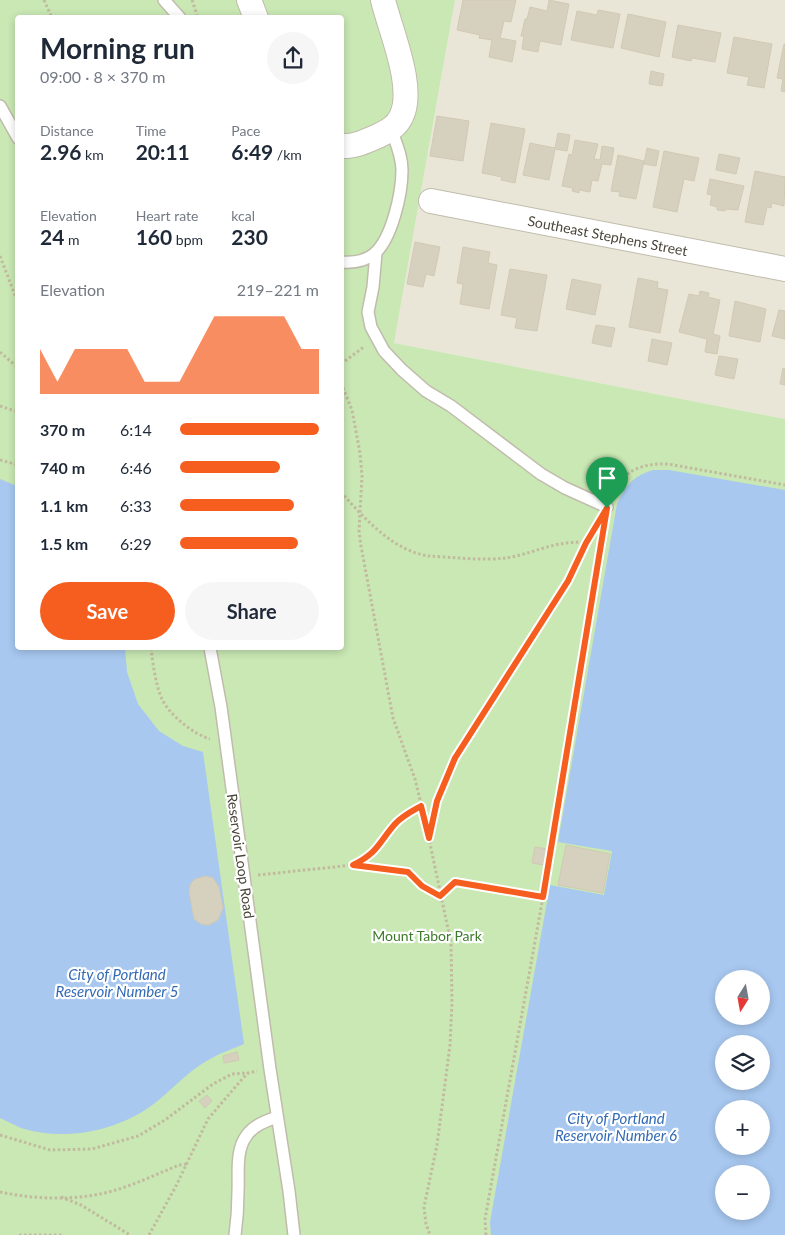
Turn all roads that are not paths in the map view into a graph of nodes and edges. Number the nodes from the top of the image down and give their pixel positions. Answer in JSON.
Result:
{"nodes":[{"id":1,"x":164,"y":0,"type":"edge"},
{"id":2,"x":250,"y":0,"type":"edge"},
{"id":3,"x":383,"y":0,"type":"edge"},
{"id":4,"x":177,"y":15,"type":"edge"},
{"id":5,"x":255,"y":15,"type":"edge"},
{"id":6,"x":0,"y":106,"type":"edge"},
{"id":7,"x":391,"y":129,"type":"junction"},
{"id":8,"x":15,"y":133,"type":"edge"},
{"id":9,"x":344,"y":146,"type":"edge"},
{"id":10,"x":431,"y":201,"type":"dead end"},
{"id":11,"x":376,"y":252,"type":"junction"},
{"id":12,"x":344,"y":262,"type":"edge"},
{"id":13,"x":785,"y":269,"type":"edge"},
{"id":14,"x":607,"y":508,"type":"road end"},
{"id":15,"x":210,"y":650,"type":"edge"},
{"id":16,"x":277,"y":1117,"type":"junction"},
{"id":17,"x":235,"y":1235,"type":"edge"},
{"id":18,"x":294,"y":1235,"type":"edge"}],
"edges":[{"from":1,"to":4,"type":"lane"},
{"from":2,"to":5,"type":"street"},
{"from":3,"to":7,"type":"street"},
{"from":6,"to":8,"type":"lane"},
{"from":7,"to":9,"type":"street"},
{"from":7,"to":11,"type":"lane"},
{"from":10,"to":13,"type":"street","name":"Southeast Stephens Street"},
{"from":11,"to":12,"type":"lane"},
{"from":11,"to":14,"type":"lane"},
{"from":15,"to":16,"type":"lane","name":"Reservoir Loop Road"},
{"from":16,"to":17,"type":"lane"},
{"from":16,"to":18,"type":"lane","name":"Reservoir Loop Road"}]}
